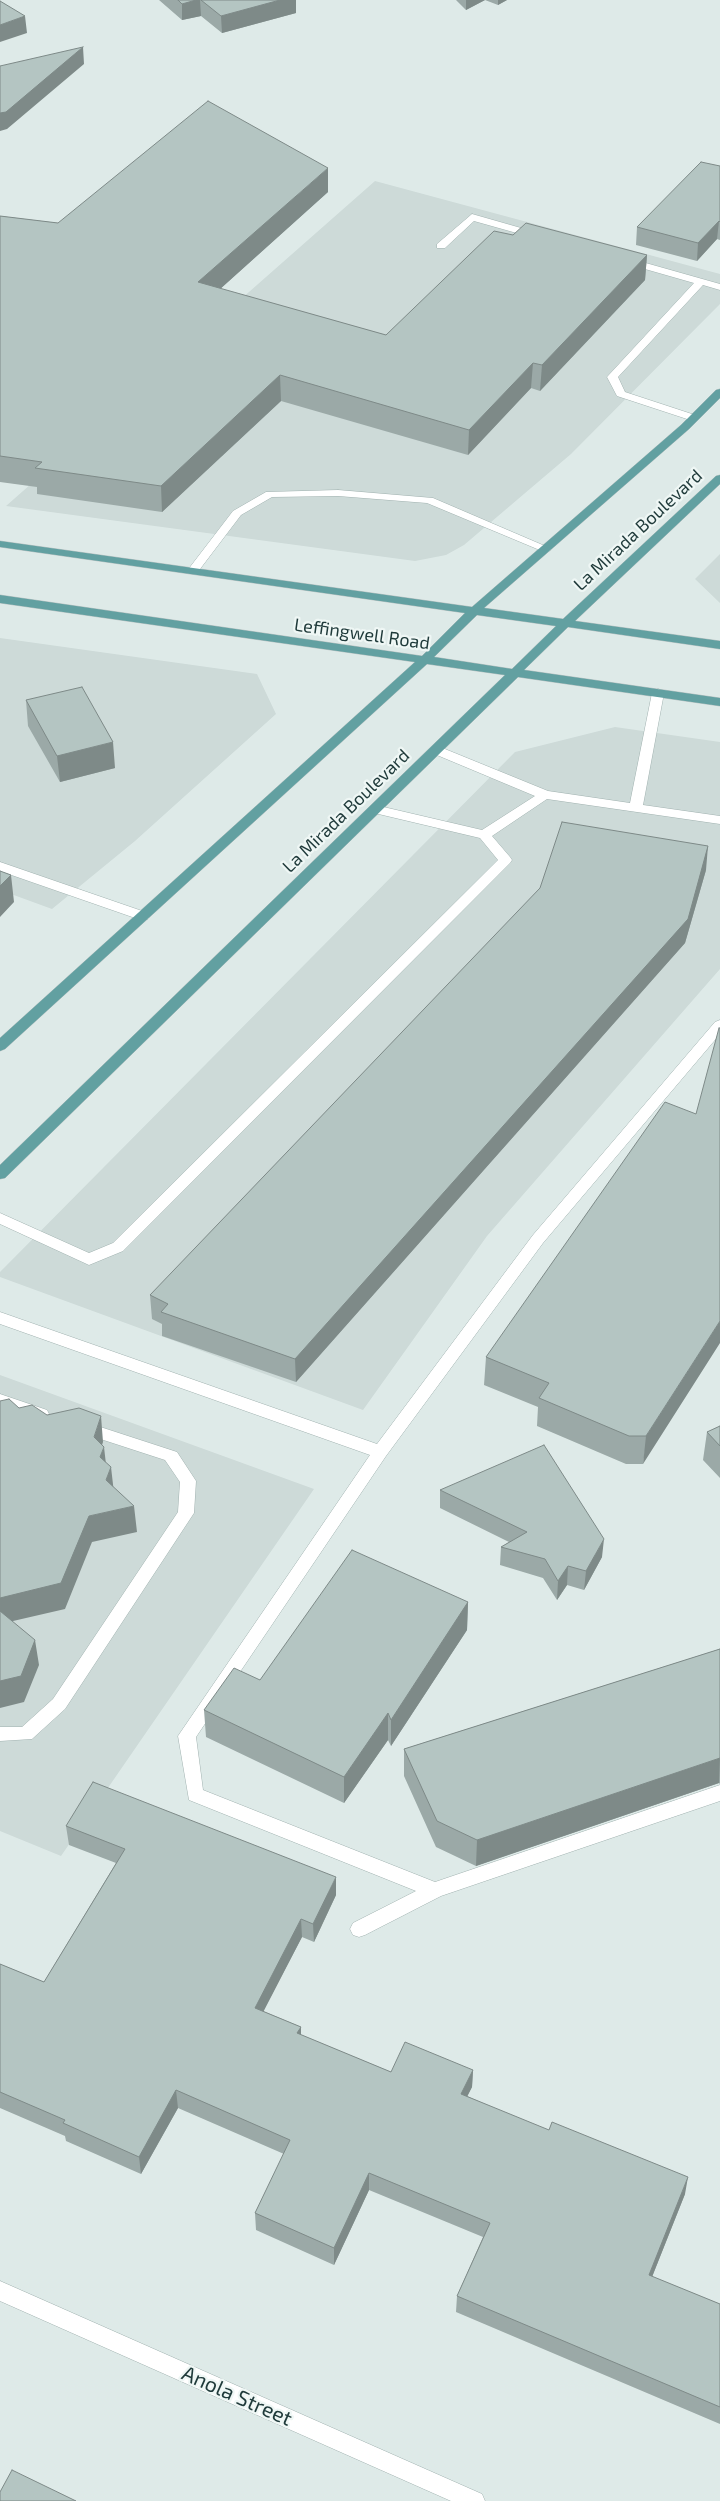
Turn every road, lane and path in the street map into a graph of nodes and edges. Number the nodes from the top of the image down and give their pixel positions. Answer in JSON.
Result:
{"nodes":[{"id":1,"x":548,"y":238,"type":"edge"},
{"id":2,"x":441,"y":246,"type":"dead end"},
{"id":3,"x":615,"y":257,"type":"edge"},
{"id":4,"x":700,"y":282,"type":"junction"},
{"id":5,"x":720,"y":287,"type":"edge"},
{"id":6,"x":720,"y":392,"type":"edge"},
{"id":7,"x":694,"y":418,"type":"junction"},
{"id":8,"x":720,"y":478,"type":"edge"},
{"id":9,"x":0,"y":544,"type":"edge"},
{"id":10,"x":546,"y":549,"type":"junction"},
{"id":11,"x":193,"y":571,"type":"junction"},
{"id":12,"x":0,"y":600,"type":"edge"},
{"id":13,"x":475,"y":610,"type":"junction"},
{"id":14,"x":566,"y":623,"type":"junction"},
{"id":15,"x":720,"y":645,"type":"edge"},
{"id":16,"x":424,"y":660,"type":"junction"},
{"id":17,"x":515,"y":673,"type":"junction"},
{"id":18,"x":658,"y":693,"type":"junction"},
{"id":19,"x":720,"y":702,"type":"edge"},
{"id":20,"x":436,"y":750,"type":"junction"},
{"id":21,"x":545,"y":795,"type":"junction"},
{"id":22,"x":636,"y":808,"type":"junction"},
{"id":23,"x":375,"y":809,"type":"junction"},
{"id":24,"x":720,"y":820,"type":"edge"},
{"id":25,"x":484,"y":835,"type":"junction"},
{"id":26,"x":0,"y":866,"type":"edge"},
{"id":27,"x":143,"y":916,"type":"junction"},
{"id":28,"x":720,"y":1025,"type":"edge"},
{"id":29,"x":0,"y":1046,"type":"edge"},
{"id":30,"x":0,"y":1174,"type":"edge"},
{"id":31,"x":0,"y":1218,"type":"edge"},
{"id":32,"x":0,"y":1318,"type":"edge"},
{"id":33,"x":0,"y":1400,"type":"edge"},
{"id":34,"x":380,"y":1452,"type":"junction"},
{"id":35,"x":0,"y":1734,"type":"edge"},
{"id":36,"x":720,"y":1793,"type":"edge"},
{"id":37,"x":435,"y":1890,"type":"junction"},
{"id":38,"x":359,"y":1929,"type":"dead end"},
{"id":39,"x":0,"y":2291,"type":"edge"},
{"id":40,"x":475,"y":2501,"type":"edge"}],
"edges":[{"from":1,"to":2,"type":"street"},
{"from":3,"to":4,"type":"street"},
{"from":4,"to":5,"type":"street"},
{"from":4,"to":7,"type":"street"},
{"from":6,"to":7,"type":"main road"},
{"from":7,"to":10,"type":"main road"},
{"from":8,"to":14,"type":"main road","name":"La Mirada Boulevard"},
{"from":9,"to":11,"type":"main road"},
{"from":10,"to":11,"type":"street"},
{"from":10,"to":13,"type":"main road"},
{"from":11,"to":13,"type":"main road"},
{"from":12,"to":16,"type":"main road","name":"Leffingwell Road"},
{"from":13,"to":14,"type":"main road"},
{"from":13,"to":16,"type":"main road"},
{"from":14,"to":15,"type":"main road"},
{"from":14,"to":17,"type":"main road","name":"La Mirada Boulevard"},
{"from":16,"to":17,"type":"main road","name":"Leffingwell Road"},
{"from":16,"to":27,"type":"main road"},
{"from":17,"to":18,"type":"main road","name":"Leffingwell Road"},
{"from":17,"to":20,"type":"main road","name":"La Mirada Boulevard"},
{"from":18,"to":19,"type":"main road","name":"Leffingwell Road"},
{"from":18,"to":22,"type":"street"},
{"from":20,"to":21,"type":"street"},
{"from":20,"to":23,"type":"main road","name":"La Mirada Boulevard"},
{"from":21,"to":22,"type":"street"},
{"from":21,"to":25,"type":"street"},
{"from":22,"to":24,"type":"street"},
{"from":23,"to":25,"type":"street"},
{"from":23,"to":30,"type":"main road","name":"La Mirada Boulevard"},
{"from":25,"to":31,"type":"street"},
{"from":26,"to":27,"type":"street"},
{"from":27,"to":29,"type":"main road"},
{"from":28,"to":34,"type":"street"},
{"from":32,"to":34,"type":"street"},
{"from":33,"to":35,"type":"street"},
{"from":34,"to":37,"type":"street"},
{"from":36,"to":37,"type":"street"},
{"from":37,"to":38,"type":"street"},
{"from":39,"to":40,"type":"street","name":"Anola Street"}]}
